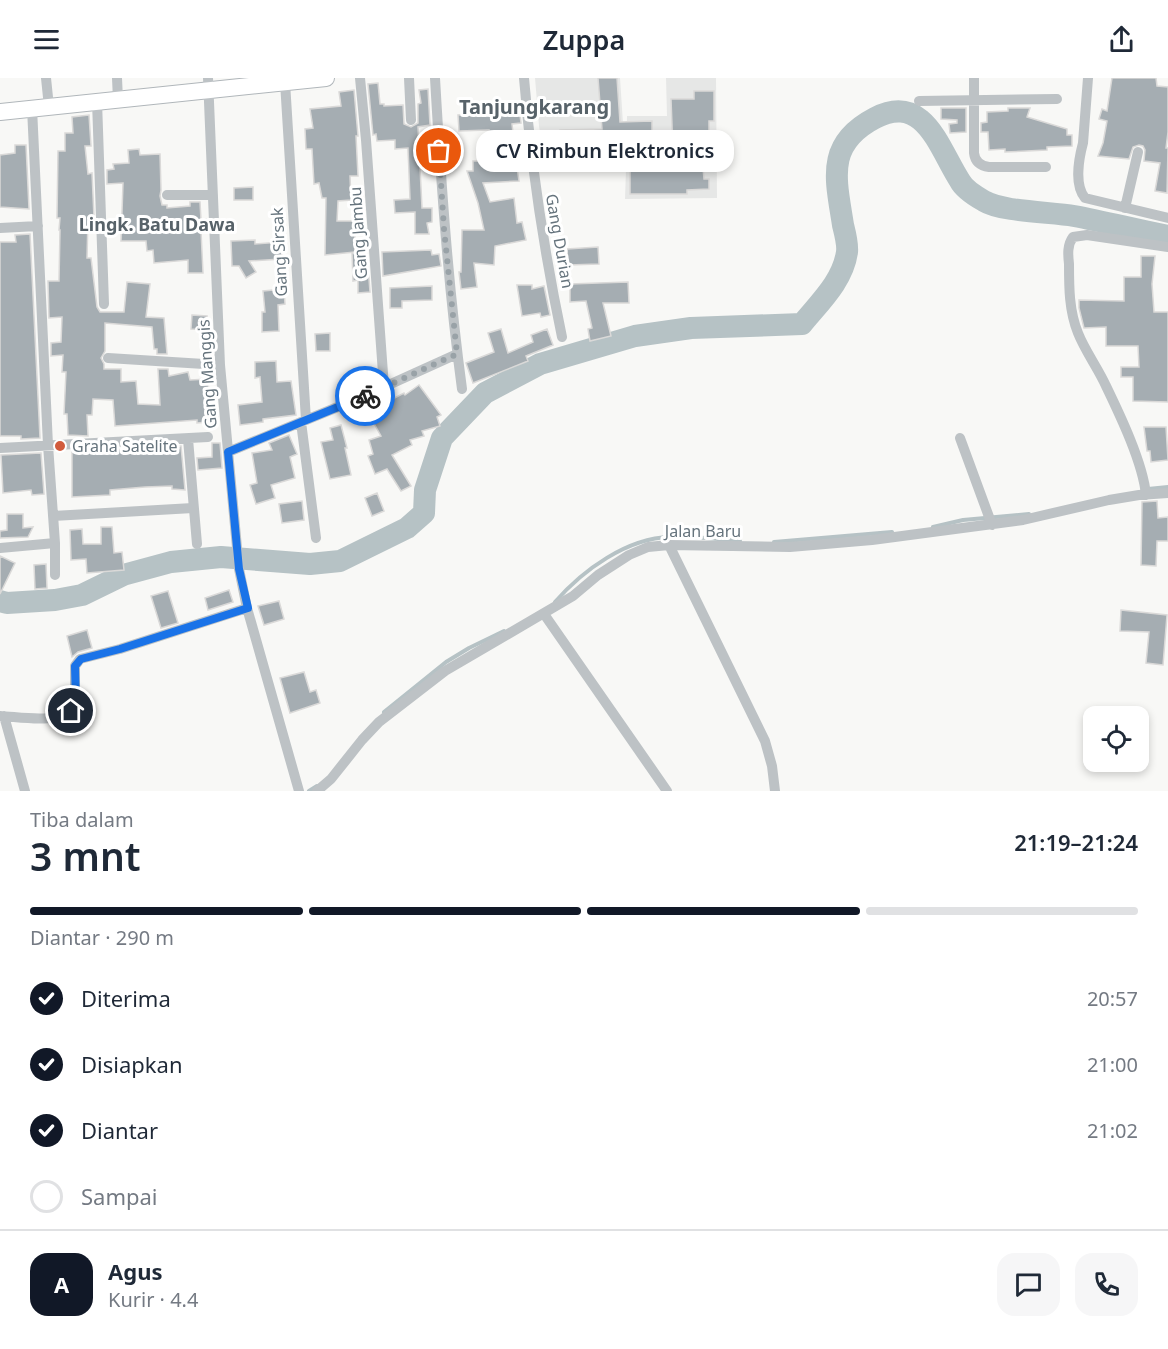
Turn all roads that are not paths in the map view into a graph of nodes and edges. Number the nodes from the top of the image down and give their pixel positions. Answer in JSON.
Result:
{"nodes":[{"id":1,"x":46,"y":78,"type":"edge"},
{"id":2,"x":117,"y":78,"type":"edge"},
{"id":3,"x":326,"y":78,"type":"edge"},
{"id":4,"x":360,"y":78,"type":"edge"},
{"id":5,"x":409,"y":78,"type":"edge"},
{"id":6,"x":435,"y":78,"type":"edge"},
{"id":7,"x":524,"y":78,"type":"edge"},
{"id":8,"x":974,"y":78,"type":"edge"},
{"id":9,"x":1088,"y":78,"type":"edge"},
{"id":10,"x":292,"y":80,"type":"edge"},
{"id":11,"x":208,"y":84,"type":"edge"},
{"id":12,"x":1056,"y":99,"type":"dead end"},
{"id":13,"x":118,"y":100,"type":"junction"},
{"id":14,"x":973,"y":100,"type":"junction"},
{"id":15,"x":97,"y":101,"type":"junction"},
{"id":16,"x":919,"y":101,"type":"dead end"},
{"id":17,"x":41,"y":108,"type":"junction"},
{"id":18,"x":0,"y":112,"type":"edge"},
{"id":19,"x":411,"y":120,"type":"dead end"},
{"id":20,"x":1138,"y":152,"type":"dead end"},
{"id":21,"x":1046,"y":167,"type":"dead end"},
{"id":22,"x":167,"y":195,"type":"dead end"},
{"id":23,"x":213,"y":195,"type":"junction"},
{"id":24,"x":1125,"y":208,"type":"junction"},
{"id":25,"x":1168,"y":218,"type":"edge"},
{"id":26,"x":38,"y":226,"type":"junction"},
{"id":27,"x":0,"y":228,"type":"edge"},
{"id":28,"x":1168,"y":247,"type":"edge"},
{"id":29,"x":104,"y":304,"type":"dead end"},
{"id":30,"x":562,"y":337,"type":"dead end"},
{"id":31,"x":457,"y":354,"type":"junction"},
{"id":32,"x":108,"y":358,"type":"dead end"},
{"id":33,"x":220,"y":364,"type":"junction"},
{"id":34,"x":384,"y":387,"type":"junction"},
{"id":35,"x":462,"y":389,"type":"dead end"},
{"id":36,"x":303,"y":421,"type":"junction"},
{"id":37,"x":208,"y":437,"type":"dead end"},
{"id":38,"x":960,"y":438,"type":"dead end"},
{"id":39,"x":188,"y":439,"type":"junction"},
{"id":40,"x":48,"y":445,"type":"junction"},
{"id":41,"x":0,"y":448,"type":"edge"},
{"id":42,"x":228,"y":452,"type":"junction"},
{"id":43,"x":1145,"y":490,"type":"junction"},
{"id":44,"x":1168,"y":493,"type":"edge"},
{"id":45,"x":193,"y":508,"type":"junction"},
{"id":46,"x":53,"y":516,"type":"junction"},
{"id":47,"x":990,"y":518,"type":"junction"},
{"id":48,"x":316,"y":538,"type":"dead end"},
{"id":49,"x":55,"y":543,"type":"junction"},
{"id":50,"x":196,"y":544,"type":"dead end"},
{"id":51,"x":669,"y":545,"type":"junction"},
{"id":52,"x":0,"y":548,"type":"edge"},
{"id":53,"x":55,"y":575,"type":"dead end"},
{"id":54,"x":248,"y":608,"type":"junction"},
{"id":55,"x":544,"y":614,"type":"junction"},
{"id":56,"x":2,"y":716,"type":"edge"},
{"id":57,"x":299,"y":789,"type":"edge"},
{"id":58,"x":26,"y":791,"type":"edge"},
{"id":59,"x":318,"y":791,"type":"edge"},
{"id":60,"x":667,"y":791,"type":"edge"},
{"id":61,"x":775,"y":791,"type":"edge"}],
"edges":[{"from":1,"to":17,"type":"street"},
{"from":2,"to":13,"type":"street"},
{"from":3,"to":10,"type":"main road"},
{"from":4,"to":34,"type":"street","name":"Gang Jambu"},
{"from":5,"to":19,"type":"street"},
{"from":6,"to":31,"type":"street"},
{"from":7,"to":30,"type":"street","name":"Gang Durian"},
{"from":8,"to":14,"type":"street"},
{"from":9,"to":24,"type":"street"},
{"from":10,"to":11,"type":"main road"},
{"from":10,"to":36,"type":"street","name":"Gang Sirsak"},
{"from":11,"to":13,"type":"main road"},
{"from":11,"to":23,"type":"street","name":"Gang Manggis"},
{"from":12,"to":14,"type":"street"},
{"from":13,"to":15,"type":"main road"},
{"from":14,"to":16,"type":"street"},
{"from":14,"to":21,"type":"street"},
{"from":15,"to":17,"type":"main road"},
{"from":15,"to":29,"type":"street"},
{"from":17,"to":18,"type":"main road"},
{"from":17,"to":26,"type":"street"},
{"from":20,"to":24,"type":"street"},
{"from":22,"to":23,"type":"street"},
{"from":23,"to":33,"type":"street","name":"Gang Manggis"},
{"from":24,"to":25,"type":"street"},
{"from":26,"to":27,"type":"street"},
{"from":26,"to":40,"type":"street"},
{"from":28,"to":43,"type":"street"},
{"from":31,"to":34,"type":"street"},
{"from":31,"to":35,"type":"street"},
{"from":32,"to":33,"type":"street"},
{"from":33,"to":42,"type":"street","name":"Gang Manggis"},
{"from":34,"to":36,"type":"street"},
{"from":36,"to":42,"type":"street"},
{"from":36,"to":48,"type":"street","name":"Gang Sirsak"},
{"from":37,"to":39,"type":"street"},
{"from":38,"to":47,"type":"street"},
{"from":39,"to":40,"type":"street"},
{"from":39,"to":45,"type":"street"},
{"from":40,"to":41,"type":"street"},
{"from":40,"to":46,"type":"street"},
{"from":42,"to":54,"type":"street","name":"Gang Manggis"},
{"from":43,"to":44,"type":"street","name":"Jalan Baru"},
{"from":43,"to":47,"type":"street","name":"Jalan Baru"},
{"from":45,"to":46,"type":"street"},
{"from":45,"to":50,"type":"street"},
{"from":46,"to":49,"type":"street"},
{"from":47,"to":51,"type":"street","name":"Jalan Baru"},
{"from":49,"to":52,"type":"street"},
{"from":49,"to":53,"type":"street"},
{"from":51,"to":55,"type":"street","name":"Jalan Baru"},
{"from":51,"to":61,"type":"street"},
{"from":54,"to":56,"type":"street"},
{"from":54,"to":57,"type":"street","name":"Gang Manggis"},
{"from":55,"to":59,"type":"street","name":"Jalan Baru"},
{"from":55,"to":60,"type":"street"},
{"from":56,"to":58,"type":"street"}]}
